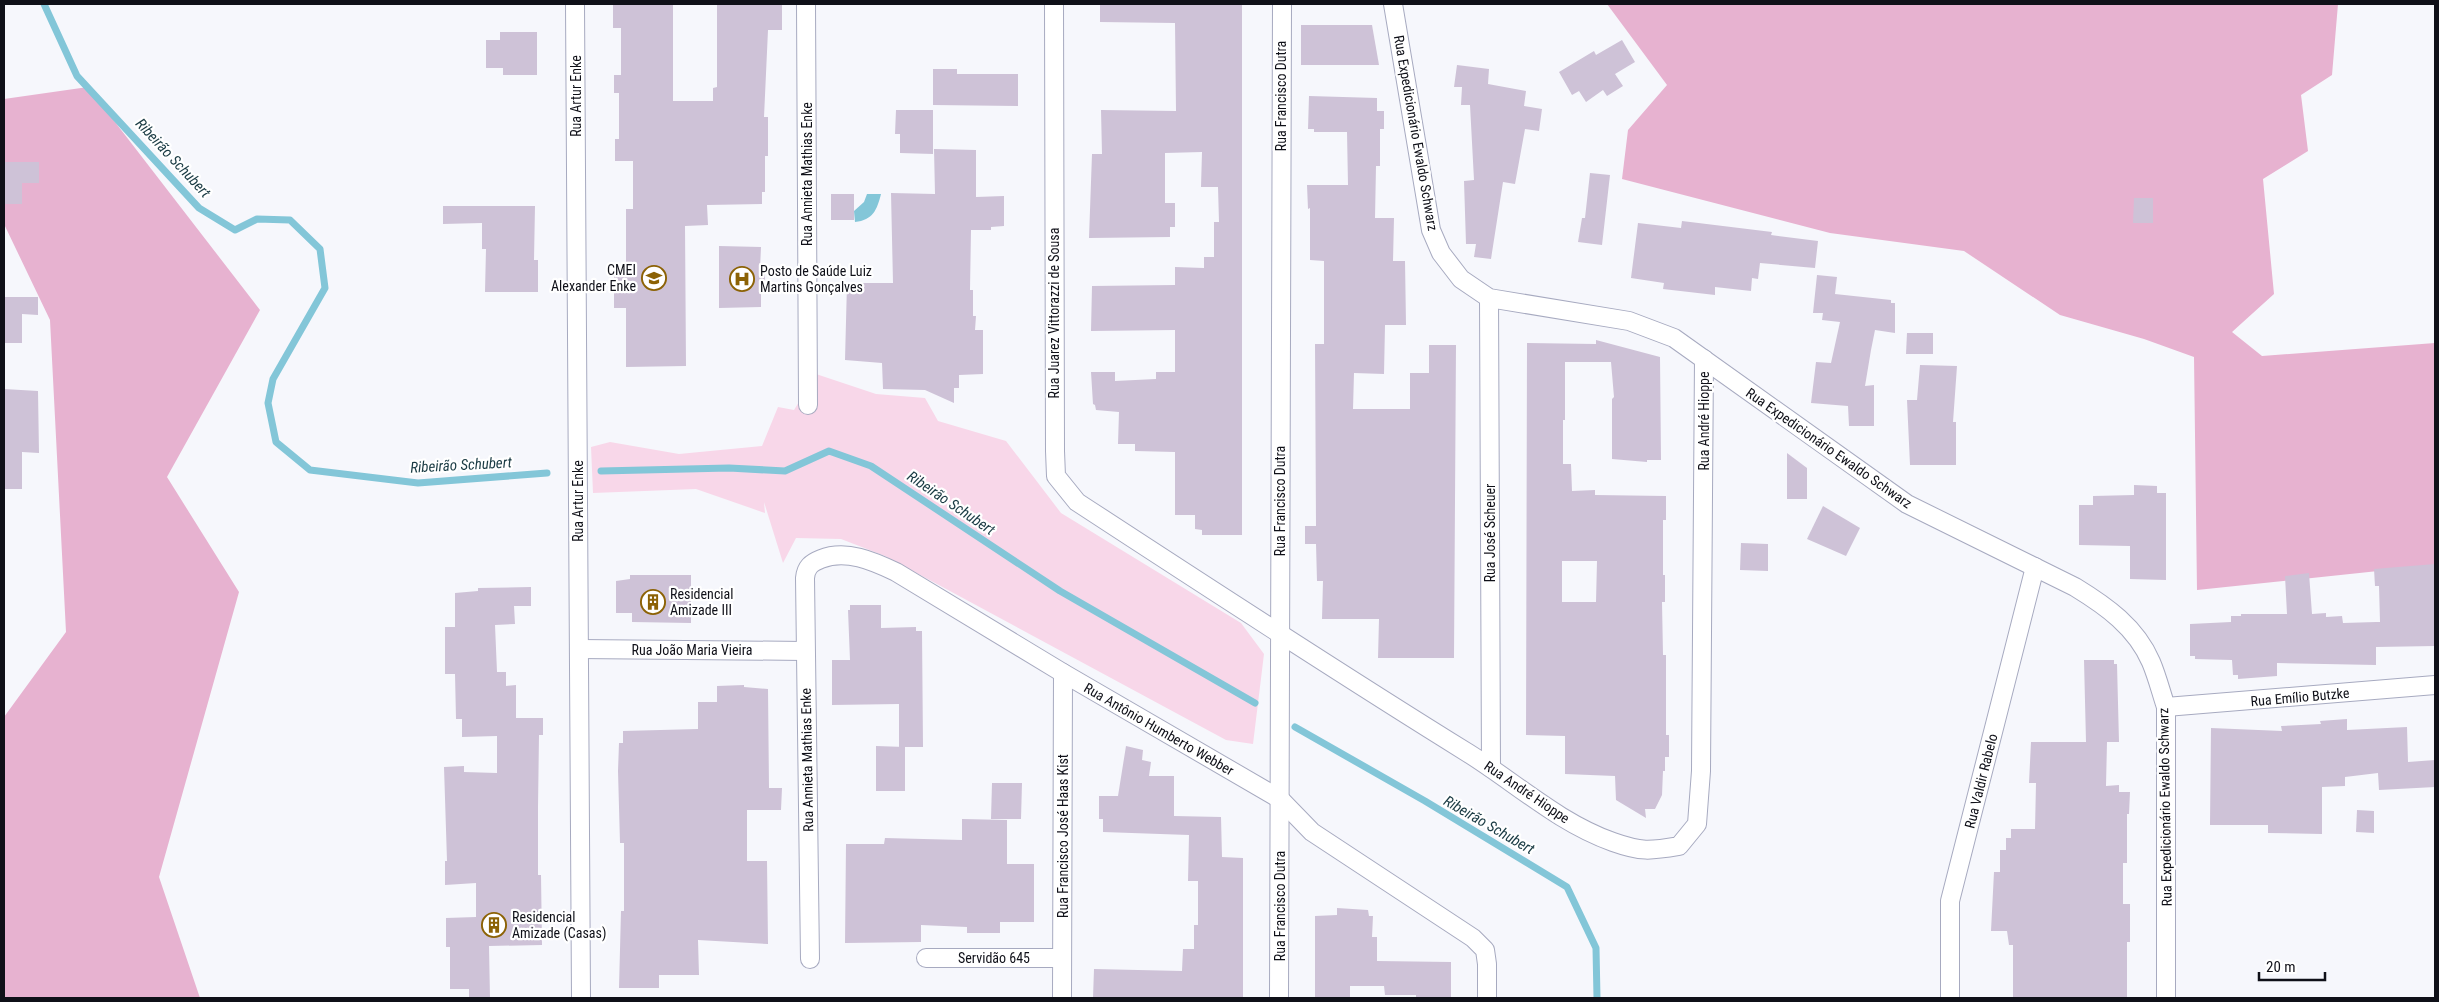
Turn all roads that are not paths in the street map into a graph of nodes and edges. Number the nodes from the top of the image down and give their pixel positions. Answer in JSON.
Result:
{"nodes":[{"id":1,"x":575,"y":4,"type":"edge"},
{"id":2,"x":806,"y":4,"type":"edge"},
{"id":3,"x":1054,"y":4,"type":"edge"},
{"id":4,"x":1282,"y":4,"type":"edge"},
{"id":5,"x":1392,"y":4,"type":"edge"},
{"id":6,"x":1489,"y":298,"type":"junction"},
{"id":7,"x":1704,"y":359,"type":"junction"},
{"id":8,"x":808,"y":405,"type":"dead end"},
{"id":9,"x":812,"y":562,"type":"joint"},
{"id":10,"x":1172,"y":564,"type":"joint"},
{"id":11,"x":2035,"y":567,"type":"junction"},
{"id":12,"x":1280,"y":632,"type":"junction"},
{"id":13,"x":579,"y":649,"type":"junction"},
{"id":14,"x":805,"y":651,"type":"junction"},
{"id":15,"x":1063,"y":674,"type":"junction"},
{"id":16,"x":2435,"y":685,"type":"edge"},
{"id":17,"x":2166,"y":707,"type":"junction"},
{"id":18,"x":1491,"y":768,"type":"junction"},
{"id":19,"x":1280,"y":799,"type":"junction"},
{"id":20,"x":926,"y":958,"type":"dead end"},
{"id":21,"x":1062,"y":958,"type":"junction"},
{"id":22,"x":810,"y":959,"type":"dead end"},
{"id":23,"x":581,"y":998,"type":"edge"},
{"id":24,"x":1062,"y":998,"type":"edge"},
{"id":25,"x":1280,"y":998,"type":"edge"},
{"id":26,"x":1487,"y":998,"type":"edge"},
{"id":27,"x":1950,"y":998,"type":"edge"},
{"id":28,"x":2166,"y":998,"type":"edge"}],
"edges":[{"from":1,"to":13,"type":"street","name":"Rua Artur Enke"},
{"from":2,"to":8,"type":"street","name":"Rua Annieta Mathias Enke"},
{"from":3,"to":10,"type":"street","name":"Rua Juarez Vittorazzi de Sousa"},
{"from":4,"to":12,"type":"street","name":"Rua Francisco Dutra"},
{"from":5,"to":6,"type":"street","name":"Rua Expedicionário Ewaldo Schwarz"},
{"from":6,"to":7,"type":"street","name":"Rua Expedicionário Ewaldo Schwarz"},
{"from":6,"to":18,"type":"street","name":"Rua José Scheuer"},
{"from":7,"to":11,"type":"street","name":"Rua Expedicionário Ewaldo Schwarz"},
{"from":7,"to":18,"type":"street","name":"Rua André Hioppe"},
{"from":9,"to":14,"type":"street","name":"Rua Annieta Mathias Enke"},
{"from":9,"to":15,"type":"street","name":"Rua Antônio Humberto Webber"},
{"from":10,"to":12,"type":"street","name":"Rua André Hioppe"},
{"from":11,"to":17,"type":"street","name":"Rua Expedicionário Ewaldo Schwarz"},
{"from":11,"to":27,"type":"street","name":"Rua Valdir Rabelo"},
{"from":12,"to":18,"type":"street","name":"Rua André Hioppe"},
{"from":12,"to":19,"type":"street","name":"Rua Francisco Dutra"},
{"from":13,"to":14,"type":"street","name":"Rua João Maria Vieira"},
{"from":13,"to":23,"type":"street","name":"Rua Artur Enke"},
{"from":14,"to":22,"type":"street","name":"Rua Annieta Mathias Enke"},
{"from":15,"to":19,"type":"street","name":"Rua Antônio Humberto Webber"},
{"from":15,"to":21,"type":"street","name":"Rua Francisco José Haas Kist"},
{"from":16,"to":17,"type":"street","name":"Rua Emílio Butzke"},
{"from":17,"to":28,"type":"street","name":"Rua Expedicionário Ewaldo Schwarz"},
{"from":19,"to":25,"type":"street","name":"Rua Francisco Dutra"},
{"from":19,"to":26,"type":"street","name":"Rua Antônio Humberto Webber"},
{"from":20,"to":21,"type":"street","name":"Servidão 645"},
{"from":21,"to":24,"type":"street","name":"Rua Francisco José Haas Kist"}]}
